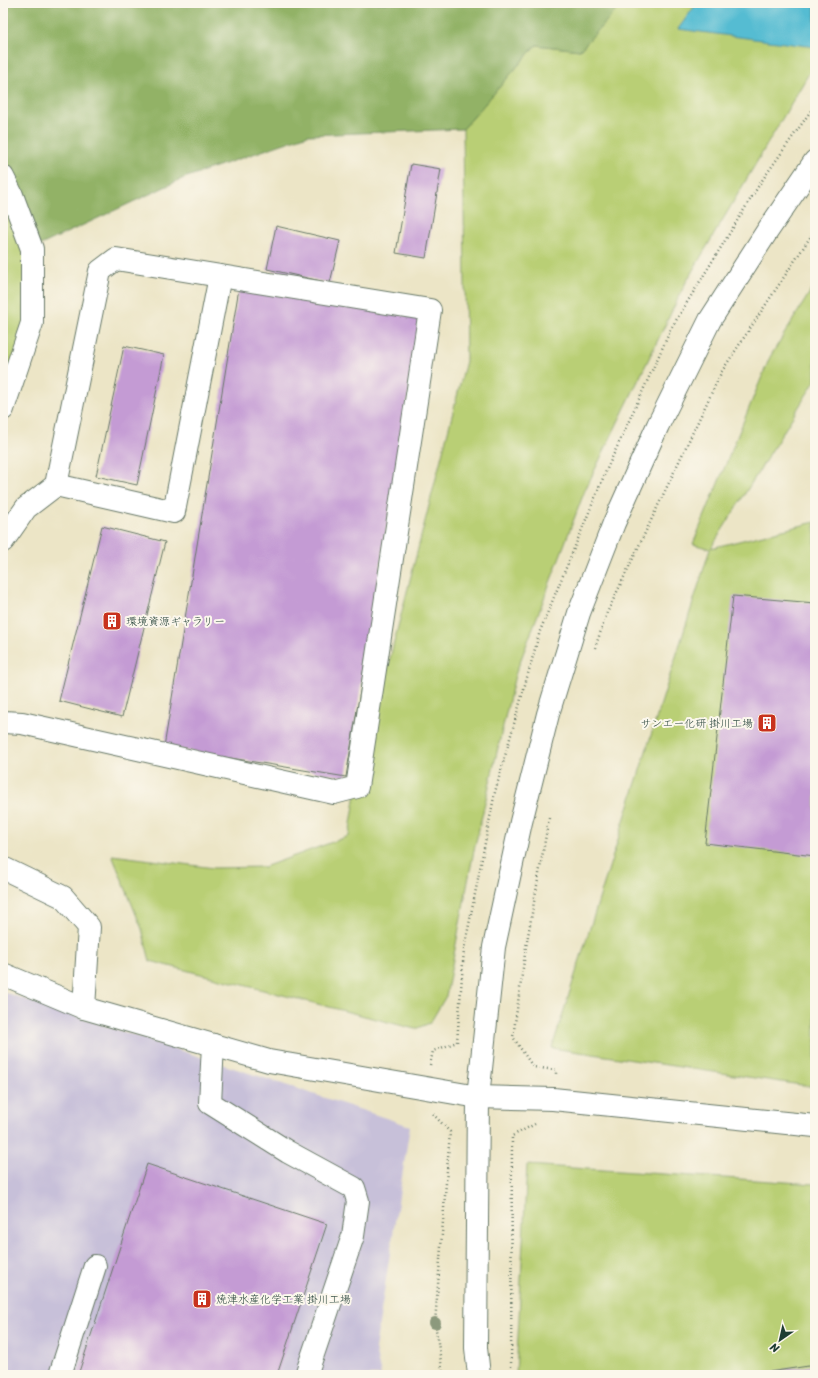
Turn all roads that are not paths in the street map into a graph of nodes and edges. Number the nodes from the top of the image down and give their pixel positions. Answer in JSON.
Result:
{"nodes":[{"id":1,"x":815,"y":161,"type":"edge"},
{"id":2,"x":3,"y":177,"type":"edge"},
{"id":3,"x":220,"y":276,"type":"junction"},
{"id":4,"x":3,"y":409,"type":"edge"},
{"id":5,"x":56,"y":485,"type":"junction"},
{"id":6,"x":3,"y":541,"type":"edge"},
{"id":7,"x":3,"y":722,"type":"edge"},
{"id":8,"x":3,"y":868,"type":"edge"},
{"id":9,"x":3,"y":974,"type":"edge"},
{"id":10,"x":84,"y":1008,"type":"junction"},
{"id":11,"x":213,"y":1045,"type":"junction"},
{"id":12,"x":478,"y":1097,"type":"junction"},
{"id":13,"x":815,"y":1126,"type":"edge"},
{"id":14,"x":96,"y":1266,"type":"dead end"},
{"id":15,"x":60,"y":1375,"type":"edge"},
{"id":16,"x":306,"y":1375,"type":"edge"},
{"id":17,"x":479,"y":1375,"type":"edge"}],
"edges":[{"from":1,"to":12,"type":"street"},
{"from":2,"to":4,"type":"street"},
{"from":3,"to":5,"type":"street"},
{"from":3,"to":5,"type":"street"},
{"from":3,"to":7,"type":"street"},
{"from":5,"to":6,"type":"street"},
{"from":8,"to":10,"type":"street"},
{"from":9,"to":10,"type":"street"},
{"from":10,"to":11,"type":"street"},
{"from":11,"to":12,"type":"street"},
{"from":11,"to":16,"type":"street"},
{"from":12,"to":13,"type":"street"},
{"from":12,"to":17,"type":"street"},
{"from":14,"to":15,"type":"street"}]}
